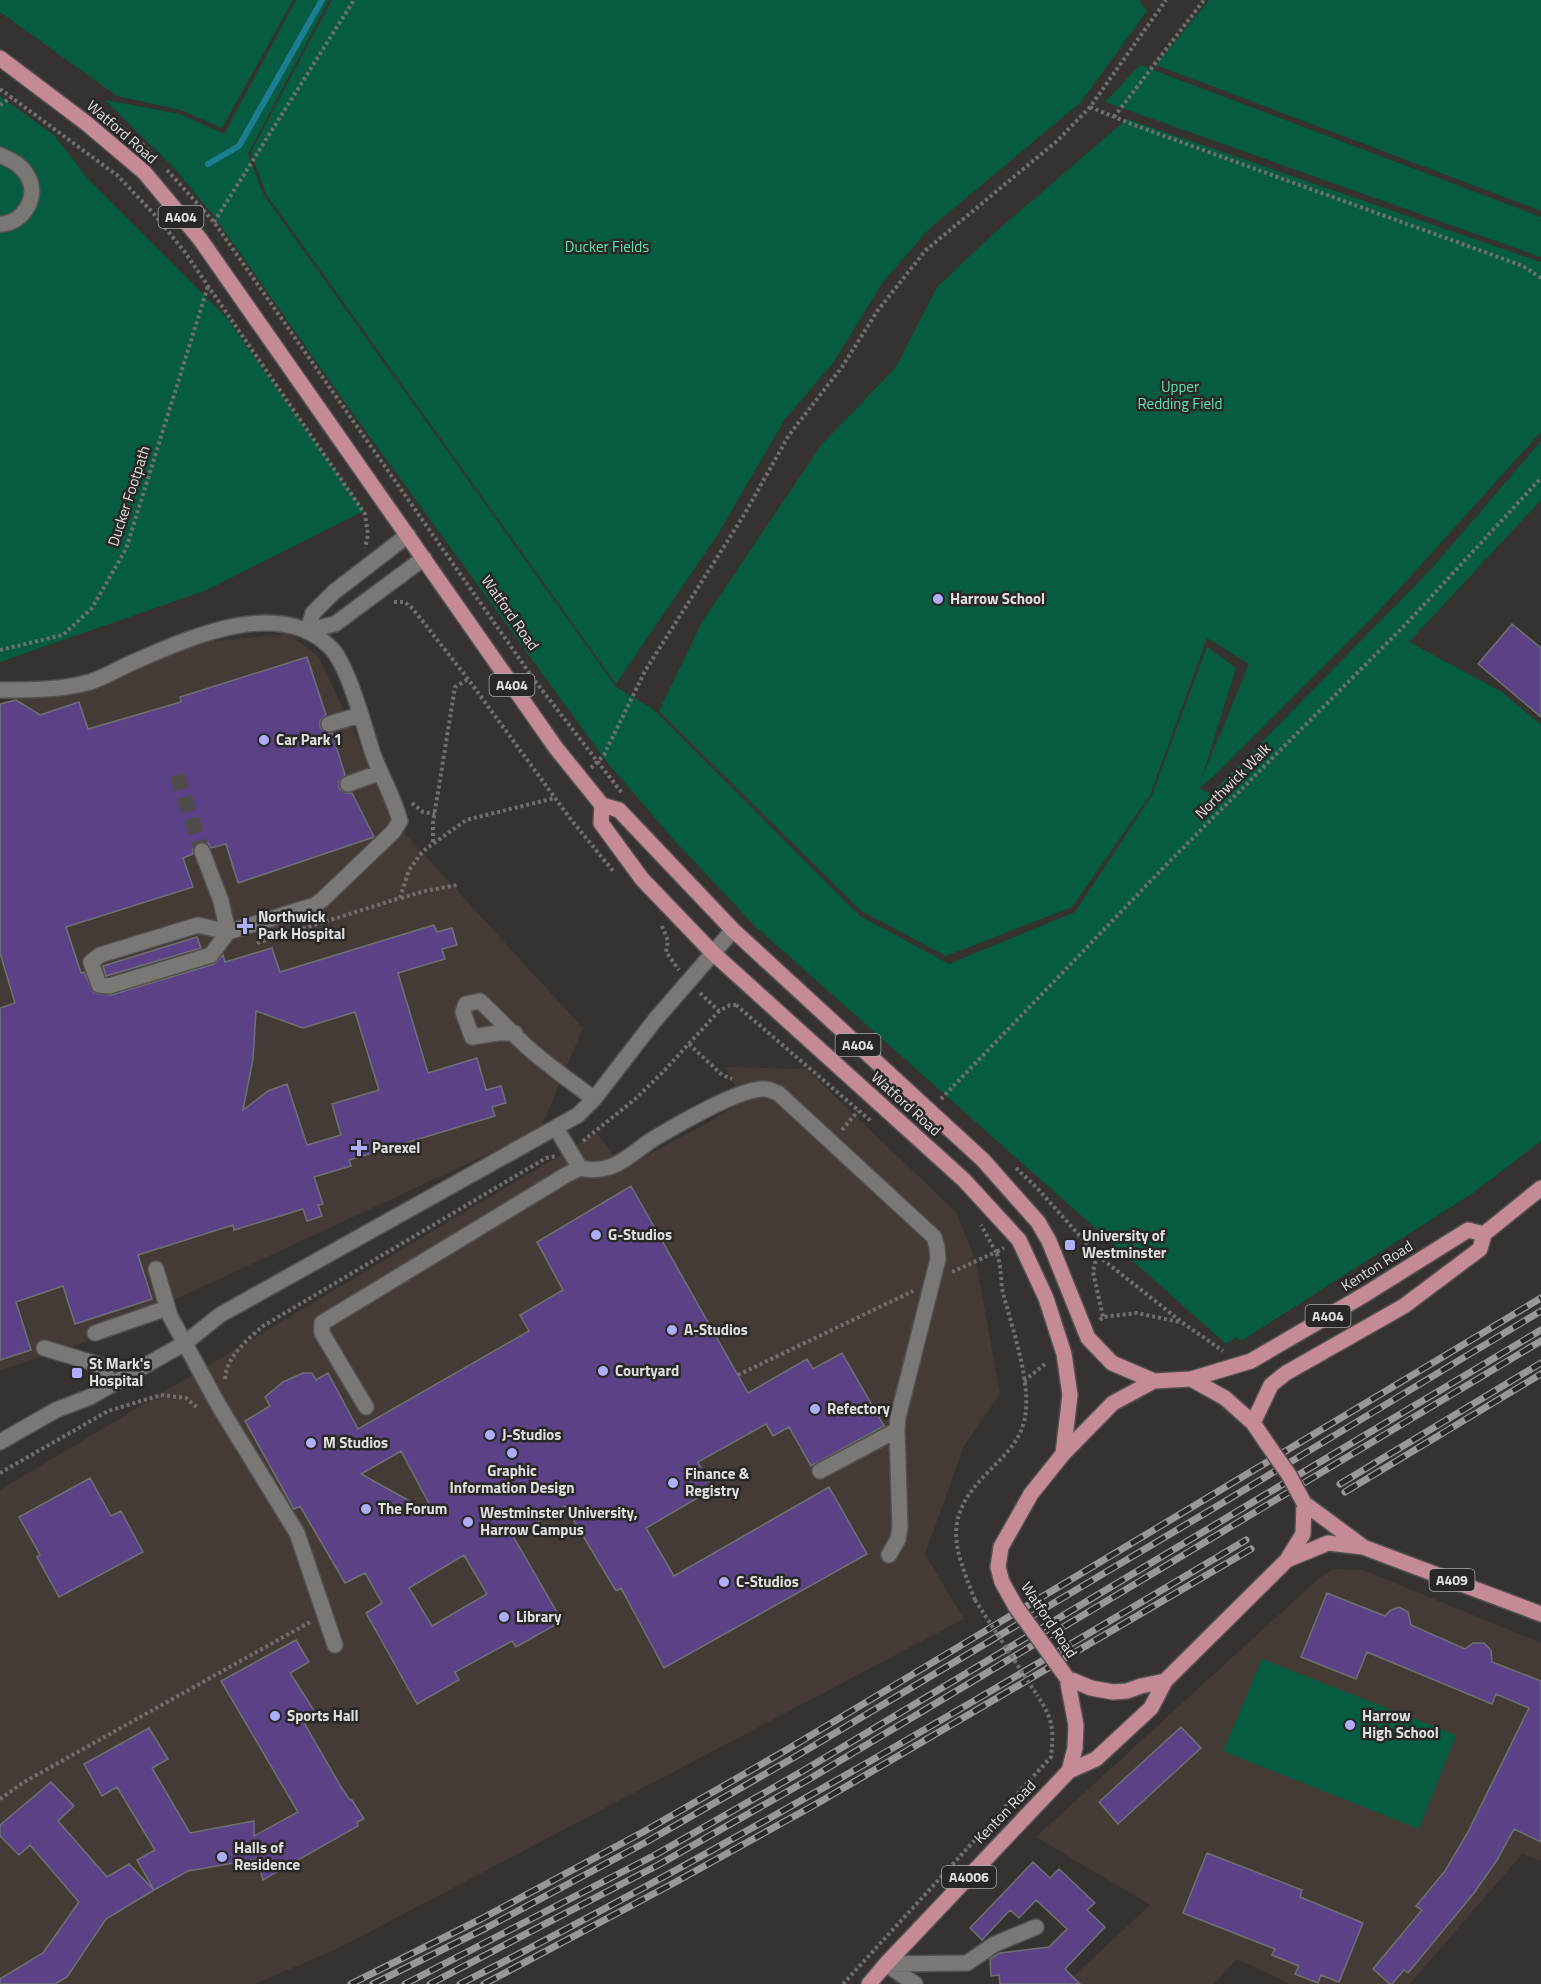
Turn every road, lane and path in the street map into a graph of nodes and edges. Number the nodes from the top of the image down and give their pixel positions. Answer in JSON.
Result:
{"nodes":[{"id":1,"x":354,"y":0,"type":"edge"},
{"id":2,"x":1166,"y":0,"type":"edge"},
{"id":3,"x":1204,"y":0,"type":"edge"},
{"id":4,"x":0,"y":58,"type":"edge"},
{"id":5,"x":0,"y":89,"type":"edge"},
{"id":6,"x":12,"y":97,"type":"junction"},
{"id":7,"x":0,"y":105,"type":"edge"},
{"id":8,"x":1090,"y":107,"type":"junction"},
{"id":9,"x":1114,"y":117,"type":"junction"},
{"id":10,"x":0,"y":154,"type":"edge"},
{"id":11,"x":0,"y":224,"type":"edge"},
{"id":12,"x":1541,"y":278,"type":"edge"},
{"id":13,"x":208,"y":285,"type":"junction"},
{"id":14,"x":1541,"y":478,"type":"edge"},
{"id":15,"x":408,"y":535,"type":"junction"},
{"id":16,"x":367,"y":551,"type":"dead end"},
{"id":17,"x":424,"y":558,"type":"junction"},
{"id":18,"x":388,"y":606,"type":"dead end"},
{"id":19,"x":308,"y":630,"type":"junction"},
{"id":20,"x":0,"y":650,"type":"edge"},
{"id":21,"x":468,"y":679,"type":"junction"},
{"id":22,"x":0,"y":690,"type":"edge"},
{"id":23,"x":360,"y":715,"type":"junction"},
{"id":24,"x":329,"y":724,"type":"dead end"},
{"id":25,"x":598,"y":763,"type":"junction"},
{"id":26,"x":380,"y":773,"type":"junction"},
{"id":27,"x":580,"y":778,"type":"junction"},
{"id":28,"x":348,"y":784,"type":"dead end"},
{"id":29,"x":624,"y":795,"type":"dead end"},
{"id":30,"x":555,"y":798,"type":"junction"},
{"id":31,"x":602,"y":805,"type":"junction"},
{"id":32,"x":433,"y":843,"type":"junction"},
{"id":33,"x":202,"y":851,"type":"tunnel mouth"},
{"id":34,"x":616,"y":875,"type":"dead end"},
{"id":35,"x":457,"y":885,"type":"dead end"},
{"id":36,"x":400,"y":898,"type":"junction"},
{"id":37,"x":655,"y":918,"type":"dead end"},
{"id":38,"x":733,"y":930,"type":"junction"},
{"id":39,"x":228,"y":932,"type":"junction"},
{"id":40,"x":257,"y":944,"type":"dead end"},
{"id":41,"x":713,"y":953,"type":"junction"},
{"id":42,"x":688,"y":982,"type":"junction"},
{"id":43,"x":719,"y":1011,"type":"junction"},
{"id":44,"x":515,"y":1033,"type":"dead end"},
{"id":45,"x":689,"y":1044,"type":"junction"},
{"id":46,"x":748,"y":1091,"type":"junction"},
{"id":47,"x":594,"y":1099,"type":"junction"},
{"id":48,"x":941,"y":1099,"type":"dead end"},
{"id":49,"x":855,"y":1114,"type":"dead end"},
{"id":50,"x":556,"y":1128,"type":"junction"},
{"id":51,"x":580,"y":1143,"type":"dead end"},
{"id":52,"x":560,"y":1155,"type":"dead end"},
{"id":53,"x":580,"y":1168,"type":"junction"},
{"id":54,"x":1541,"y":1188,"type":"edge"},
{"id":55,"x":1484,"y":1234,"type":"junction"},
{"id":56,"x":1081,"y":1236,"type":"dead end"},
{"id":57,"x":1096,"y":1255,"type":"junction"},
{"id":58,"x":156,"y":1269,"type":"dead end"},
{"id":59,"x":933,"y":1281,"type":"junction"},
{"id":60,"x":167,"y":1308,"type":"junction"},
{"id":61,"x":1182,"y":1323,"type":"junction"},
{"id":62,"x":95,"y":1333,"type":"dead end"},
{"id":63,"x":185,"y":1343,"type":"junction"},
{"id":64,"x":44,"y":1348,"type":"dead end"},
{"id":65,"x":1232,"y":1351,"type":"dead end"},
{"id":66,"x":1045,"y":1364,"type":"dead end"},
{"id":67,"x":738,"y":1375,"type":"dead end"},
{"id":68,"x":1191,"y":1379,"type":"junction"},
{"id":69,"x":1024,"y":1381,"type":"junction"},
{"id":70,"x":1154,"y":1381,"type":"junction"},
{"id":71,"x":112,"y":1384,"type":"junction"},
{"id":72,"x":219,"y":1406,"type":"junction"},
{"id":73,"x":366,"y":1407,"type":"dead end"},
{"id":74,"x":1253,"y":1424,"type":"junction"},
{"id":75,"x":897,"y":1430,"type":"junction"},
{"id":76,"x":0,"y":1442,"type":"edge"},
{"id":77,"x":1063,"y":1454,"type":"junction"},
{"id":78,"x":820,"y":1471,"type":"dead end"},
{"id":79,"x":0,"y":1473,"type":"edge"},
{"id":80,"x":1304,"y":1503,"type":"junction"},
{"id":81,"x":1363,"y":1547,"type":"junction"},
{"id":82,"x":889,"y":1555,"type":"dead end"},
{"id":83,"x":1287,"y":1560,"type":"junction"},
{"id":84,"x":1541,"y":1614,"type":"edge"},
{"id":85,"x":323,"y":1615,"type":"junction"},
{"id":86,"x":335,"y":1645,"type":"dead end"},
{"id":87,"x":1067,"y":1678,"type":"junction"},
{"id":88,"x":1165,"y":1682,"type":"junction"},
{"id":89,"x":1070,"y":1771,"type":"junction"},
{"id":90,"x":0,"y":1799,"type":"edge"},
{"id":91,"x":1036,"y":1927,"type":"dead end"},
{"id":92,"x":886,"y":1964,"type":"junction"},
{"id":93,"x":843,"y":1984,"type":"edge"},
{"id":94,"x":869,"y":1984,"type":"edge"},
{"id":95,"x":915,"y":1984,"type":"edge"}],
"edges":[{"from":1,"to":25,"type":"path","name":"Watford Road"},
{"from":2,"to":8,"type":"path"},
{"from":3,"to":9,"type":"path"},
{"from":4,"to":15,"type":"main road","name":"Watford Road","number":"A404"},
{"from":5,"to":6,"type":"path"},
{"from":6,"to":7,"type":"path"},
{"from":6,"to":13,"type":"path"},
{"from":8,"to":9,"type":"path"},
{"from":8,"to":25,"type":"path"},
{"from":9,"to":12,"type":"path"},
{"from":10,"to":11,"type":"street"},
{"from":13,"to":16,"type":"path"},
{"from":13,"to":20,"type":"path","name":"Ducker Footpath"},
{"from":14,"to":48,"type":"path","name":"Northwick Walk"},
{"from":15,"to":17,"type":"main road","name":"Watford Road","number":"A404"},
{"from":15,"to":19,"type":"street"},
{"from":17,"to":19,"type":"street"},
{"from":17,"to":27,"type":"main road","name":"Watford Road","number":"A404"},
{"from":18,"to":21,"type":"path"},
{"from":19,"to":22,"type":"street"},
{"from":19,"to":23,"type":"street"},
{"from":21,"to":30,"type":"path"},
{"from":21,"to":32,"type":"path"},
{"from":23,"to":24,"type":"street"},
{"from":23,"to":26,"type":"street"},
{"from":25,"to":27,"type":"path"},
{"from":25,"to":29,"type":"path","name":"Watford Road"},
{"from":26,"to":28,"type":"street"},
{"from":26,"to":39,"type":"street"},
{"from":27,"to":31,"type":"main road","name":"Watford Road","number":"A404"},
{"from":30,"to":32,"type":"path"},
{"from":30,"to":34,"type":"path"},
{"from":31,"to":38,"type":"main road","name":"Watford Road","number":"A404"},
{"from":31,"to":41,"type":"main road","name":"Watford Road","number":"A404"},
{"from":32,"to":36,"type":"path"},
{"from":33,"to":39,"type":"street"},
{"from":35,"to":36,"type":"path"},
{"from":36,"to":40,"type":"path"},
{"from":37,"to":42,"type":"path"},
{"from":38,"to":41,"type":"street"},
{"from":38,"to":70,"type":"main road","name":"Watford Road","number":"A404"},
{"from":39,"to":39,"type":"street"},
{"from":41,"to":42,"type":"street"},
{"from":41,"to":77,"type":"main road","name":"Watford Road","number":"A404"},
{"from":42,"to":43,"type":"path"},
{"from":42,"to":47,"type":"street"},
{"from":43,"to":45,"type":"path"},
{"from":43,"to":49,"type":"path"},
{"from":44,"to":47,"type":"street"},
{"from":45,"to":46,"type":"path"},
{"from":45,"to":51,"type":"path"},
{"from":46,"to":53,"type":"street"},
{"from":46,"to":59,"type":"street"},
{"from":47,"to":50,"type":"street"},
{"from":50,"to":53,"type":"street"},
{"from":50,"to":63,"type":"street"},
{"from":52,"to":72,"type":"path"},
{"from":53,"to":73,"type":"street"},
{"from":54,"to":55,"type":"main road","number":"A404"},
{"from":55,"to":68,"type":"main road","name":"Kenton Road","number":"A404"},
{"from":55,"to":74,"type":"main road","number":"A404"},
{"from":56,"to":57,"type":"path"},
{"from":57,"to":61,"type":"path"},
{"from":57,"to":61,"type":"path"},
{"from":58,"to":60,"type":"street"},
{"from":59,"to":67,"type":"path"},
{"from":59,"to":69,"type":"path"},
{"from":59,"to":75,"type":"street"},
{"from":60,"to":62,"type":"street"},
{"from":60,"to":63,"type":"street"},
{"from":61,"to":65,"type":"path"},
{"from":63,"to":71,"type":"street"},
{"from":63,"to":72,"type":"street"},
{"from":64,"to":71,"type":"street"},
{"from":66,"to":69,"type":"path"},
{"from":68,"to":70,"type":"main road","name":"Kenton Road"},
{"from":68,"to":74,"type":"main road"},
{"from":69,"to":93,"type":"path","bridge":true},
{"from":70,"to":77,"type":"main road"},
{"from":71,"to":76,"type":"street"},
{"from":72,"to":79,"type":"path"},
{"from":72,"to":85,"type":"street"},
{"from":74,"to":80,"type":"main road","bridge":true},
{"from":75,"to":78,"type":"street"},
{"from":75,"to":82,"type":"street"},
{"from":77,"to":87,"type":"main road","name":"Watford Road","bridge":true},
{"from":80,"to":81,"type":"main road","number":"A409"},
{"from":80,"to":83,"type":"main road"},
{"from":81,"to":83,"type":"main road","number":"A409"},
{"from":81,"to":84,"type":"main road","number":"A409"},
{"from":83,"to":88,"type":"main road","name":"Kenton Road"},
{"from":85,"to":86,"type":"street"},
{"from":85,"to":90,"type":"path"},
{"from":87,"to":88,"type":"main road"},
{"from":87,"to":89,"type":"main road"},
{"from":88,"to":89,"type":"main road","name":"Kenton Road","number":"A4006"},
{"from":89,"to":92,"type":"main road","name":"Kenton Road","number":"A4006"},
{"from":91,"to":92,"type":"street"},
{"from":92,"to":94,"type":"main road","name":"Kenton Road","number":"A4006"},
{"from":92,"to":95,"type":"street"}]}
